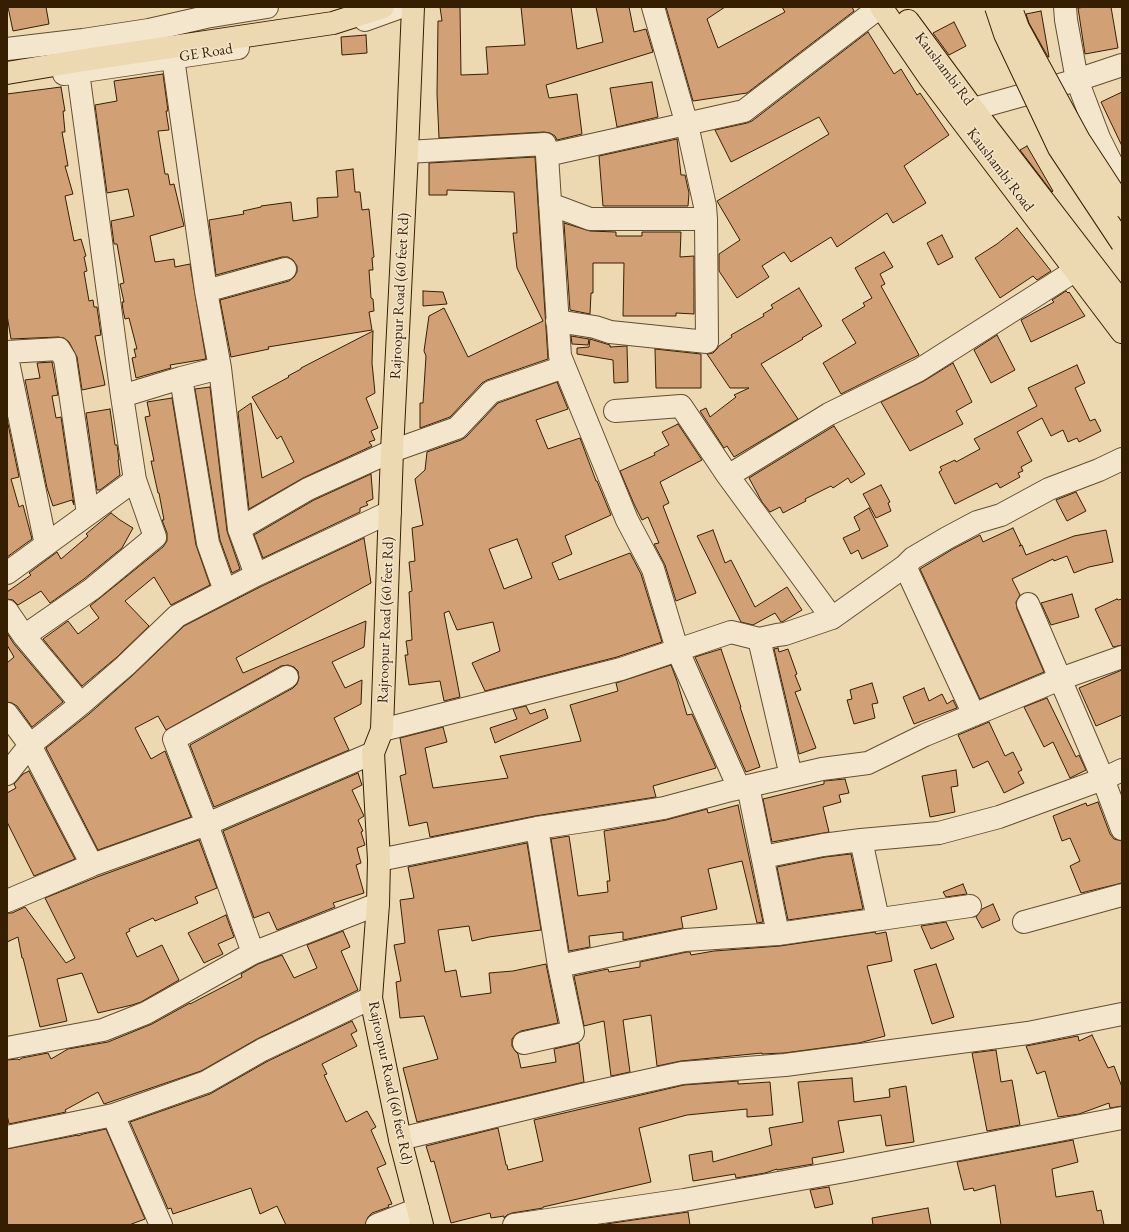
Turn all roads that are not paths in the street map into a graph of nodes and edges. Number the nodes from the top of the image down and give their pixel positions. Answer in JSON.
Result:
{"nodes":[{"id":1,"x":267,"y":7,"type":"edge"},
{"id":2,"x":348,"y":7,"type":"edge"},
{"id":3,"x":384,"y":7,"type":"edge"},
{"id":4,"x":402,"y":7,"type":"edge"},
{"id":5,"x":413,"y":7,"type":"edge"},
{"id":6,"x":653,"y":7,"type":"edge"},
{"id":7,"x":881,"y":7,"type":"edge"},
{"id":8,"x":898,"y":7,"type":"edge"},
{"id":9,"x":996,"y":7,"type":"edge"},
{"id":10,"x":1010,"y":7,"type":"edge"},
{"id":11,"x":1065,"y":7,"type":"edge"},
{"id":12,"x":237,"y":33,"type":"junction"},
{"id":13,"x":7,"y":49,"type":"edge"},
{"id":14,"x":173,"y":58,"type":"junction"},
{"id":15,"x":7,"y":62,"type":"edge"},
{"id":16,"x":1122,"y":65,"type":"edge"},
{"id":17,"x":78,"y":72,"type":"junction"},
{"id":18,"x":7,"y":73,"type":"edge"},
{"id":19,"x":1077,"y":80,"type":"junction"},
{"id":20,"x":7,"y":83,"type":"edge"},
{"id":21,"x":966,"y":112,"type":"junction"},
{"id":22,"x":687,"y":125,"type":"junction"},
{"id":23,"x":407,"y":152,"type":"junction"},
{"id":24,"x":546,"y":155,"type":"junction"},
{"id":25,"x":1122,"y":180,"type":"edge"},
{"id":26,"x":550,"y":204,"type":"junction"},
{"id":27,"x":1122,"y":206,"type":"edge"},
{"id":28,"x":706,"y":219,"type":"junction"},
{"id":29,"x":1122,"y":243,"type":"edge"},
{"id":30,"x":286,"y":269,"type":"dead end"},
{"id":31,"x":1076,"y":270,"type":"junction"},
{"id":32,"x":206,"y":291,"type":"junction"},
{"id":33,"x":1122,"y":303,"type":"edge"},
{"id":34,"x":557,"y":322,"type":"junction"},
{"id":35,"x":1122,"y":332,"type":"edge"},
{"id":36,"x":7,"y":352,"type":"edge"},
{"id":37,"x":7,"y":357,"type":"edge"},
{"id":38,"x":564,"y":367,"type":"junction"},
{"id":39,"x":220,"y":368,"type":"junction"},
{"id":40,"x":180,"y":378,"type":"junction"},
{"id":41,"x":122,"y":396,"type":"junction"},
{"id":42,"x":615,"y":411,"type":"dead end"},
{"id":43,"x":392,"y":451,"type":"junction"},
{"id":44,"x":1122,"y":459,"type":"edge"},
{"id":45,"x":728,"y":476,"type":"junction"},
{"id":46,"x":135,"y":480,"type":"junction"},
{"id":47,"x":390,"y":512,"type":"junction"},
{"id":48,"x":88,"y":514,"type":"junction"},
{"id":49,"x":239,"y":529,"type":"junction"},
{"id":50,"x":46,"y":545,"type":"junction"},
{"id":51,"x":905,"y":566,"type":"junction"},
{"id":52,"x":7,"y":573,"type":"edge"},
{"id":53,"x":256,"y":575,"type":"junction"},
{"id":54,"x":225,"y":591,"type":"junction"},
{"id":55,"x":1028,"y":604,"type":"dead end"},
{"id":56,"x":7,"y":611,"type":"edge"},
{"id":57,"x":832,"y":618,"type":"junction"},
{"id":58,"x":24,"y":636,"type":"junction"},
{"id":59,"x":759,"y":639,"type":"junction"},
{"id":60,"x":677,"y":649,"type":"junction"},
{"id":61,"x":1122,"y":657,"type":"edge"},
{"id":62,"x":287,"y":677,"type":"dead end"},
{"id":63,"x":1060,"y":679,"type":"junction"},
{"id":64,"x":81,"y":704,"type":"junction"},
{"id":65,"x":7,"y":714,"type":"edge"},
{"id":66,"x":974,"y":715,"type":"junction"},
{"id":67,"x":382,"y":730,"type":"junction"},
{"id":68,"x":30,"y":745,"type":"junction"},
{"id":69,"x":373,"y":753,"type":"junction"},
{"id":70,"x":7,"y":774,"type":"edge"},
{"id":71,"x":1112,"y":774,"type":"edge"},
{"id":72,"x":792,"y":776,"type":"junction"},
{"id":73,"x":743,"y":787,"type":"junction"},
{"id":74,"x":208,"y":824,"type":"junction"},
{"id":75,"x":537,"y":828,"type":"junction"},
{"id":76,"x":1122,"y":829,"type":"edge"},
{"id":77,"x":861,"y":840,"type":"junction"},
{"id":78,"x":763,"y":857,"type":"junction"},
{"id":79,"x":380,"y":860,"type":"junction"},
{"id":80,"x":92,"y":865,"type":"junction"},
{"id":81,"x":1122,"y":895,"type":"edge"},
{"id":82,"x":7,"y":901,"type":"edge"},
{"id":83,"x":378,"y":904,"type":"junction"},
{"id":84,"x":970,"y":906,"type":"dead end"},
{"id":85,"x":878,"y":919,"type":"junction"},
{"id":86,"x":1024,"y":922,"type":"dead end"},
{"id":87,"x":778,"y":934,"type":"junction"},
{"id":88,"x":252,"y":953,"type":"junction"},
{"id":89,"x":559,"y":966,"type":"junction"},
{"id":90,"x":372,"y":998,"type":"junction"},
{"id":91,"x":1122,"y":1014,"type":"edge"},
{"id":92,"x":524,"y":1043,"type":"dead end"},
{"id":93,"x":7,"y":1048,"type":"edge"},
{"id":94,"x":113,"y":1115,"type":"junction"},
{"id":95,"x":1122,"y":1118,"type":"edge"},
{"id":96,"x":7,"y":1137,"type":"edge"},
{"id":97,"x":400,"y":1139,"type":"junction"},
{"id":98,"x":420,"y":1217,"type":"edge"},
{"id":99,"x":161,"y":1225,"type":"edge"},
{"id":100,"x":377,"y":1225,"type":"edge"},
{"id":101,"x":514,"y":1225,"type":"edge"}],
"edges":[{"from":1,"to":13,"type":"street"},
{"from":2,"to":12,"type":"main road"},
{"from":3,"to":12,"type":"main road"},
{"from":4,"to":14,"type":"street","name":"GE Road"},
{"from":5,"to":23,"type":"main road","name":"Rajroopur Road (60 feet Rd)"},
{"from":6,"to":22,"type":"street"},
{"from":7,"to":21,"type":"main road","name":"Kaushambi Road"},
{"from":7,"to":22,"type":"street"},
{"from":8,"to":21,"type":"main road","name":"Kaushambi Rd"},
{"from":9,"to":29,"type":"main road","bridge":true},
{"from":10,"to":27,"type":"main road","bridge":true},
{"from":11,"to":19,"type":"street"},
{"from":12,"to":15,"type":"main road"},
{"from":12,"to":18,"type":"main road"},
{"from":14,"to":17,"type":"street","name":"GE Road"},
{"from":14,"to":32,"type":"street"},
{"from":16,"to":19,"type":"street"},
{"from":17,"to":20,"type":"street","name":"GE Road"},
{"from":17,"to":41,"type":"street"},
{"from":19,"to":21,"type":"street"},
{"from":19,"to":25,"type":"street"},
{"from":21,"to":31,"type":"main road","name":"Kaushambi Road"},
{"from":21,"to":33,"type":"main road","name":"Kaushambi Rd"},
{"from":22,"to":24,"type":"street"},
{"from":22,"to":28,"type":"street"},
{"from":23,"to":24,"type":"street"},
{"from":23,"to":43,"type":"main road","name":"Rajroopur Road (60 feet Rd)"},
{"from":24,"to":26,"type":"street"},
{"from":26,"to":28,"type":"street"},
{"from":26,"to":34,"type":"street"},
{"from":28,"to":34,"type":"street"},
{"from":30,"to":32,"type":"street"},
{"from":31,"to":35,"type":"main road","name":"Kaushambi Road"},
{"from":31,"to":45,"type":"street"},
{"from":32,"to":39,"type":"street"},
{"from":34,"to":38,"type":"street"},
{"from":36,"to":48,"type":"street"},
{"from":37,"to":50,"type":"street"},
{"from":38,"to":43,"type":"street"},
{"from":38,"to":60,"type":"street"},
{"from":39,"to":40,"type":"street"},
{"from":39,"to":49,"type":"street"},
{"from":40,"to":41,"type":"street"},
{"from":40,"to":54,"type":"street"},
{"from":41,"to":46,"type":"street"},
{"from":42,"to":45,"type":"street"},
{"from":43,"to":47,"type":"main road","name":"Rajroopur Road (60 feet Rd)"},
{"from":43,"to":49,"type":"street"},
{"from":44,"to":51,"type":"street"},
{"from":45,"to":57,"type":"street"},
{"from":46,"to":48,"type":"street"},
{"from":46,"to":58,"type":"street"},
{"from":47,"to":53,"type":"street"},
{"from":47,"to":67,"type":"main road","name":"Rajroopur Road (60 feet Rd)"},
{"from":48,"to":50,"type":"street"},
{"from":49,"to":53,"type":"street"},
{"from":50,"to":52,"type":"street"},
{"from":51,"to":57,"type":"street"},
{"from":51,"to":66,"type":"street"},
{"from":53,"to":54,"type":"street"},
{"from":54,"to":64,"type":"street"},
{"from":55,"to":63,"type":"street"},
{"from":56,"to":58,"type":"street"},
{"from":57,"to":59,"type":"street"},
{"from":58,"to":64,"type":"street"},
{"from":59,"to":60,"type":"street"},
{"from":59,"to":72,"type":"street"},
{"from":60,"to":67,"type":"street"},
{"from":60,"to":73,"type":"street"},
{"from":61,"to":63,"type":"street"},
{"from":62,"to":74,"type":"street"},
{"from":63,"to":66,"type":"street"},
{"from":63,"to":71,"type":"street"},
{"from":64,"to":68,"type":"street"},
{"from":65,"to":68,"type":"street"},
{"from":66,"to":72,"type":"street"},
{"from":67,"to":69,"type":"main road","name":"Rajroopur Road (60 feet Rd)"},
{"from":68,"to":70,"type":"street"},
{"from":68,"to":80,"type":"street"},
{"from":69,"to":74,"type":"street"},
{"from":69,"to":79,"type":"main road","name":"Rajroopur Road (60 feet Rd)"},
{"from":71,"to":76,"type":"street"},
{"from":71,"to":77,"type":"street"},
{"from":72,"to":73,"type":"street"},
{"from":73,"to":75,"type":"street"},
{"from":73,"to":78,"type":"street"},
{"from":74,"to":80,"type":"street"},
{"from":74,"to":88,"type":"street"},
{"from":75,"to":79,"type":"street"},
{"from":75,"to":89,"type":"street"},
{"from":77,"to":78,"type":"street"},
{"from":77,"to":85,"type":"street"},
{"from":78,"to":87,"type":"street"},
{"from":79,"to":83,"type":"main road","name":"Rajroopur Road (60 feet Rd)"},
{"from":80,"to":82,"type":"street"},
{"from":81,"to":86,"type":"street"},
{"from":83,"to":88,"type":"street"},
{"from":83,"to":90,"type":"main road","name":"Rajroopur Road (60 feet Rd)"},
{"from":84,"to":85,"type":"street"},
{"from":85,"to":87,"type":"street"},
{"from":87,"to":89,"type":"street"},
{"from":88,"to":93,"type":"street"},
{"from":89,"to":92,"type":"street"},
{"from":90,"to":94,"type":"street"},
{"from":90,"to":97,"type":"main road","name":"Rajroopur Road (60 feet Rd)"},
{"from":91,"to":97,"type":"street"},
{"from":94,"to":96,"type":"street"},
{"from":94,"to":99,"type":"street"},
{"from":95,"to":101,"type":"street"},
{"from":97,"to":98,"type":"main road","name":"Rajroopur Road (60 feet Rd)"},
{"from":98,"to":100,"type":"street"}]}
